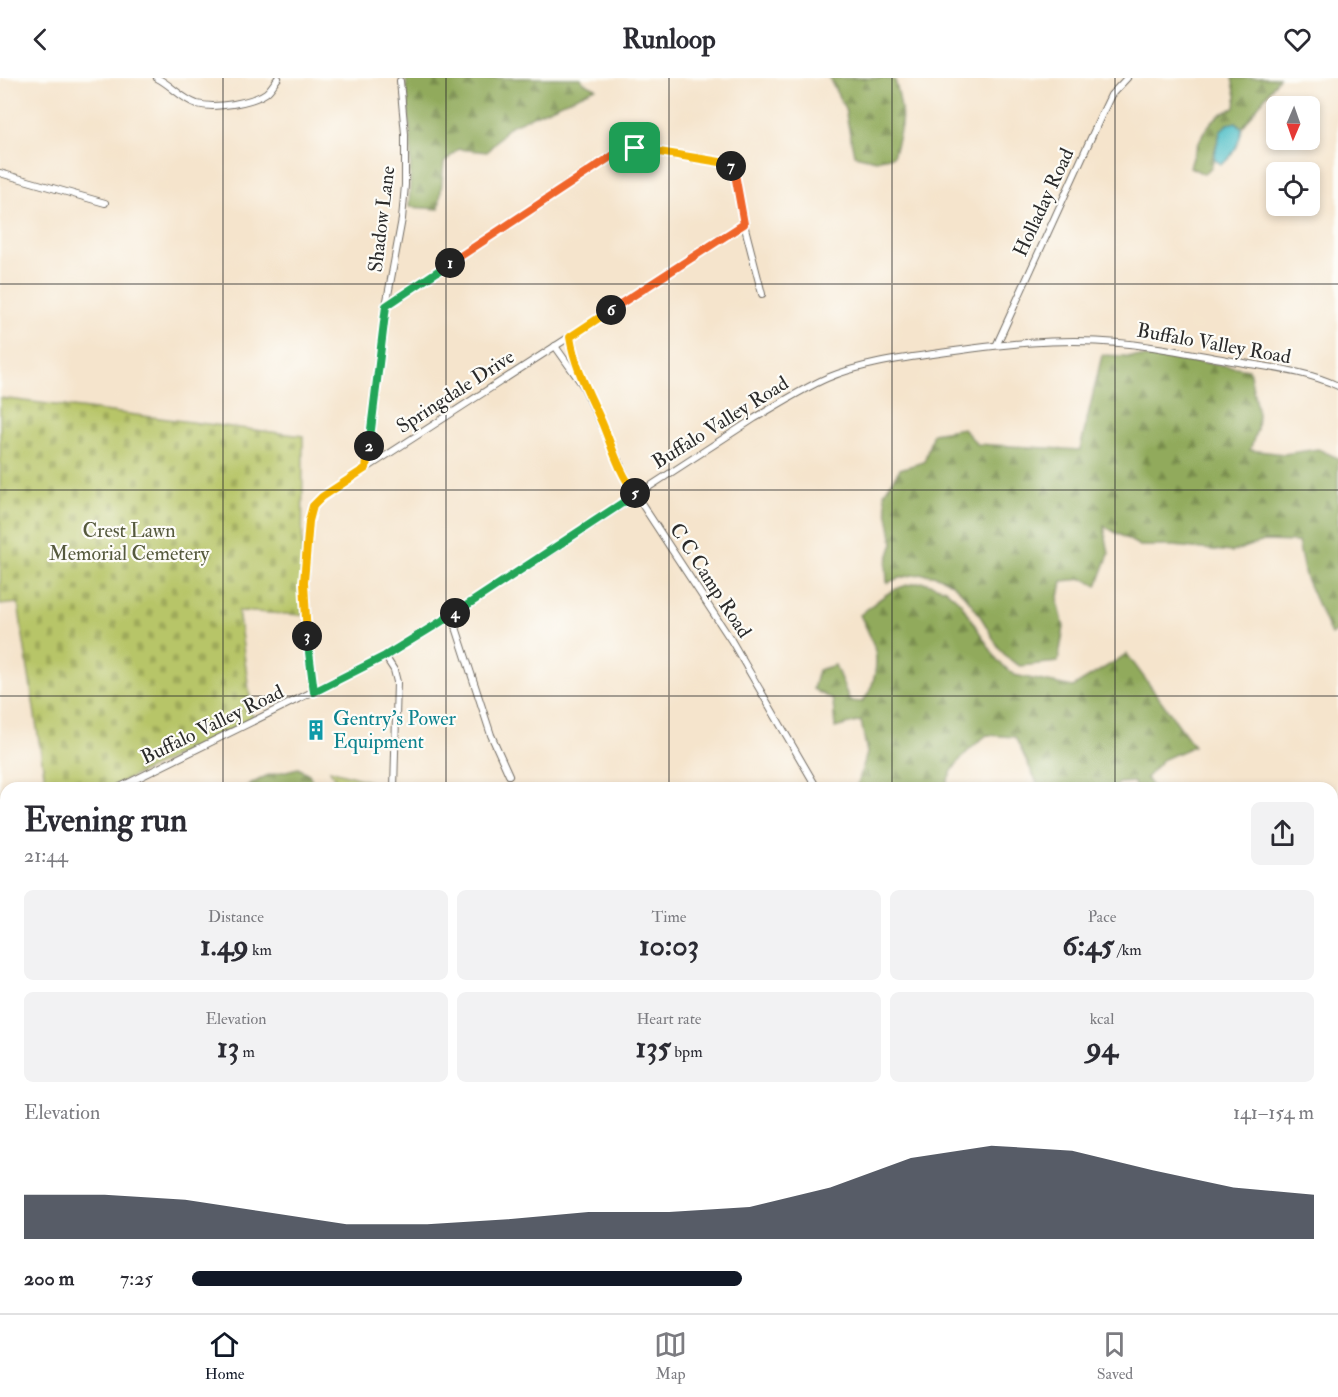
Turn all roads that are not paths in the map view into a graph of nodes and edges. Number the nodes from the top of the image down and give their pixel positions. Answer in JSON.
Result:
{"nodes":[{"id":1,"x":158,"y":78,"type":"edge"},
{"id":2,"x":278,"y":78,"type":"edge"},
{"id":3,"x":1127,"y":78,"type":"edge"},
{"id":4,"x":400,"y":81,"type":"dead end"},
{"id":5,"x":0,"y":173,"type":"edge"},
{"id":6,"x":105,"y":203,"type":"dead end"},
{"id":7,"x":744,"y":224,"type":"junction"},
{"id":8,"x":762,"y":294,"type":"dead end"},
{"id":9,"x":386,"y":306,"type":"junction"},
{"id":10,"x":570,"y":337,"type":"junction"},
{"id":11,"x":997,"y":344,"type":"junction"},
{"id":12,"x":555,"y":346,"type":"junction"},
{"id":13,"x":1338,"y":386,"type":"edge"},
{"id":14,"x":584,"y":387,"type":"junction"},
{"id":15,"x":366,"y":468,"type":"junction"},
{"id":16,"x":636,"y":494,"type":"junction"},
{"id":17,"x":452,"y":615,"type":"junction"},
{"id":18,"x":385,"y":656,"type":"junction"},
{"id":19,"x":314,"y":692,"type":"junction"},
{"id":20,"x":509,"y":775,"type":"dead end"},
{"id":21,"x":130,"y":782,"type":"edge"},
{"id":22,"x":394,"y":782,"type":"edge"},
{"id":23,"x":814,"y":782,"type":"edge"}],
"edges":[{"from":1,"to":2,"type":"street"},
{"from":3,"to":11,"type":"street","name":"Holladay Road"},
{"from":4,"to":9,"type":"street","name":"Shadow Lane"},
{"from":5,"to":6,"type":"street"},
{"from":7,"to":8,"type":"street"},
{"from":7,"to":9,"type":"street"},
{"from":7,"to":10,"type":"street","name":"Springdale Drive"},
{"from":9,"to":15,"type":"street","name":"Shadow Lane"},
{"from":10,"to":12,"type":"street","name":"Springdale Drive"},
{"from":10,"to":14,"type":"street"},
{"from":11,"to":13,"type":"street","name":"Buffalo Valley Road"},
{"from":11,"to":16,"type":"street","name":"Buffalo Valley Road"},
{"from":12,"to":14,"type":"street"},
{"from":12,"to":15,"type":"street","name":"Springdale Drive"},
{"from":14,"to":16,"type":"street","name":"C C Camp Road"},
{"from":15,"to":19,"type":"street","name":"Springdale Drive"},
{"from":16,"to":17,"type":"street","name":"Buffalo Valley Road"},
{"from":16,"to":23,"type":"street","name":"C C Camp Road"},
{"from":17,"to":18,"type":"street","name":"Buffalo Valley Road"},
{"from":17,"to":20,"type":"street"},
{"from":18,"to":19,"type":"street","name":"Buffalo Valley Road"},
{"from":18,"to":22,"type":"street"},
{"from":19,"to":21,"type":"street","name":"Buffalo Valley Road"}]}
